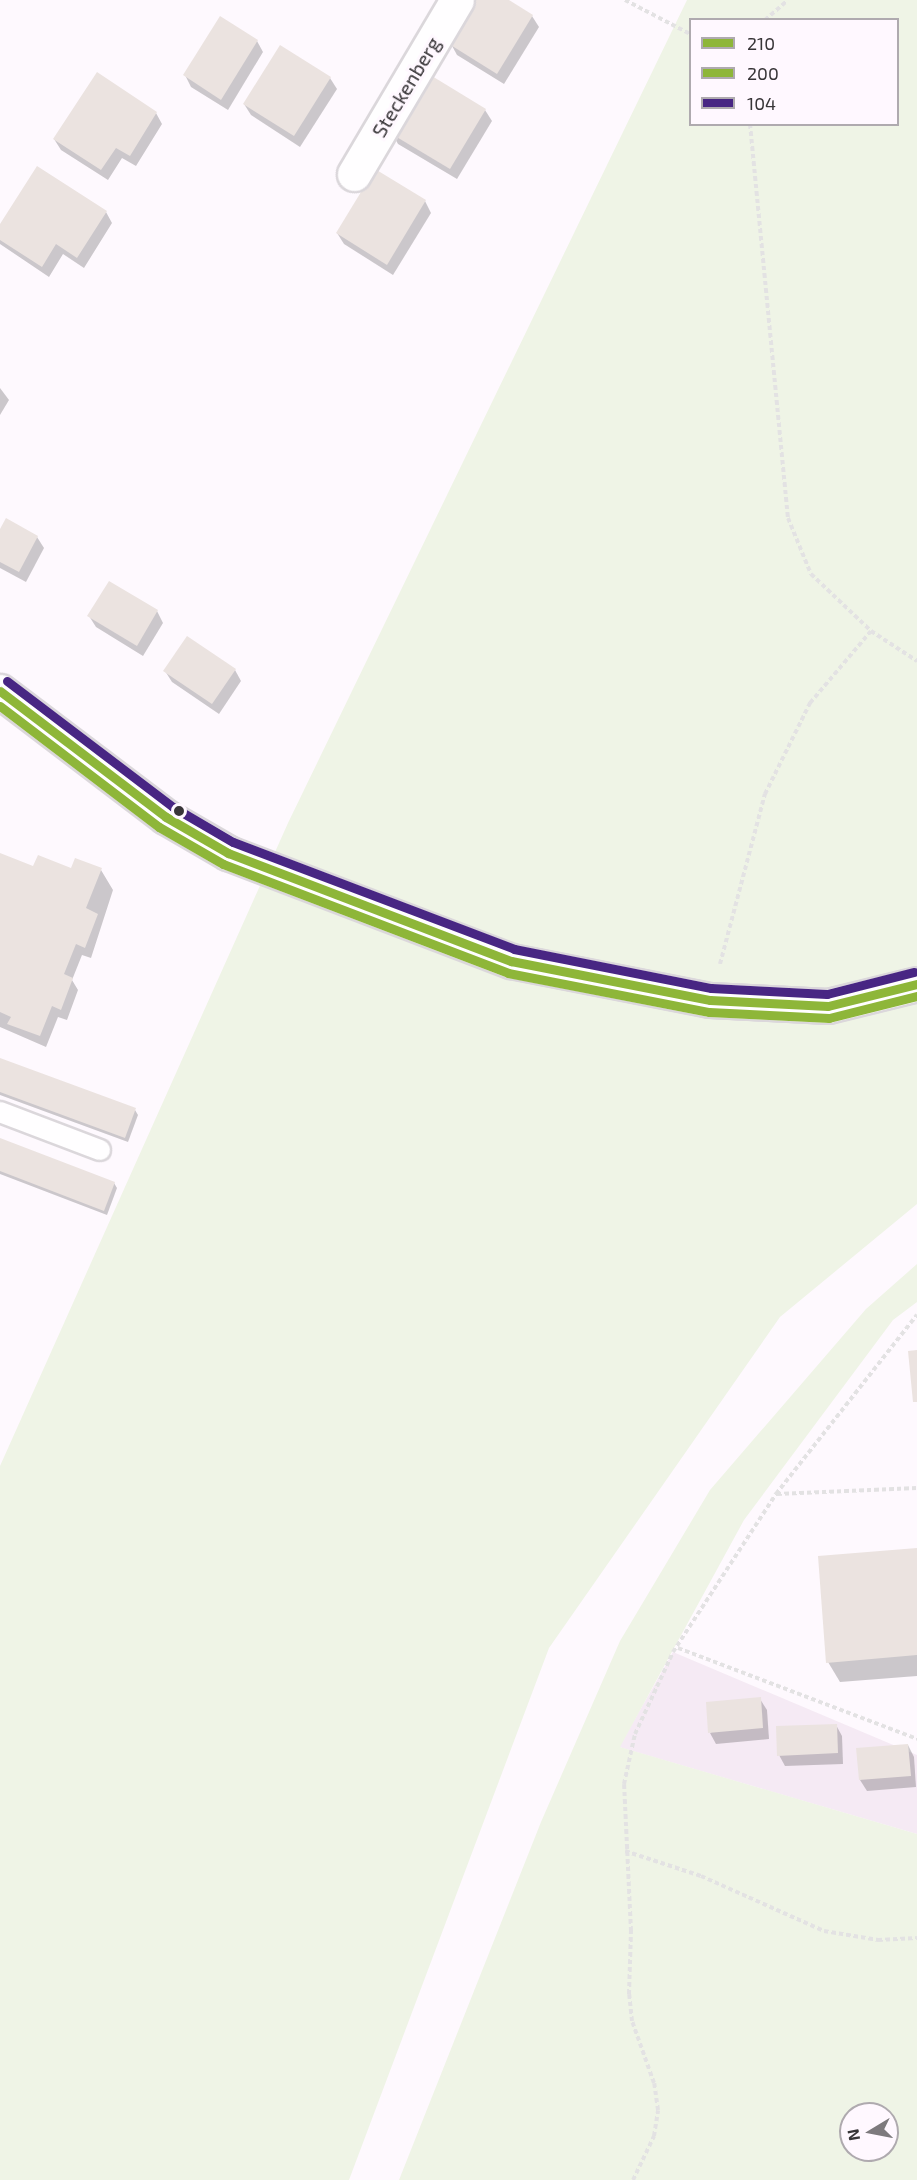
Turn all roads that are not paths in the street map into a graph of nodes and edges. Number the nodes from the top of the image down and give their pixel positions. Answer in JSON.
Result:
{"nodes":[{"id":1,"x":457,"y":0,"type":"edge"},
{"id":2,"x":354,"y":174,"type":"dead end"},
{"id":3,"x":0,"y":691,"type":"edge"},
{"id":4,"x":917,"y":984,"type":"edge"},
{"id":5,"x":0,"y":1112,"type":"edge"},
{"id":6,"x":100,"y":1150,"type":"dead end"}],
"edges":[{"from":1,"to":2,"type":"street","name":"Steckenberg"},
{"from":3,"to":4,"type":"street"},
{"from":5,"to":6,"type":"lane"}]}
